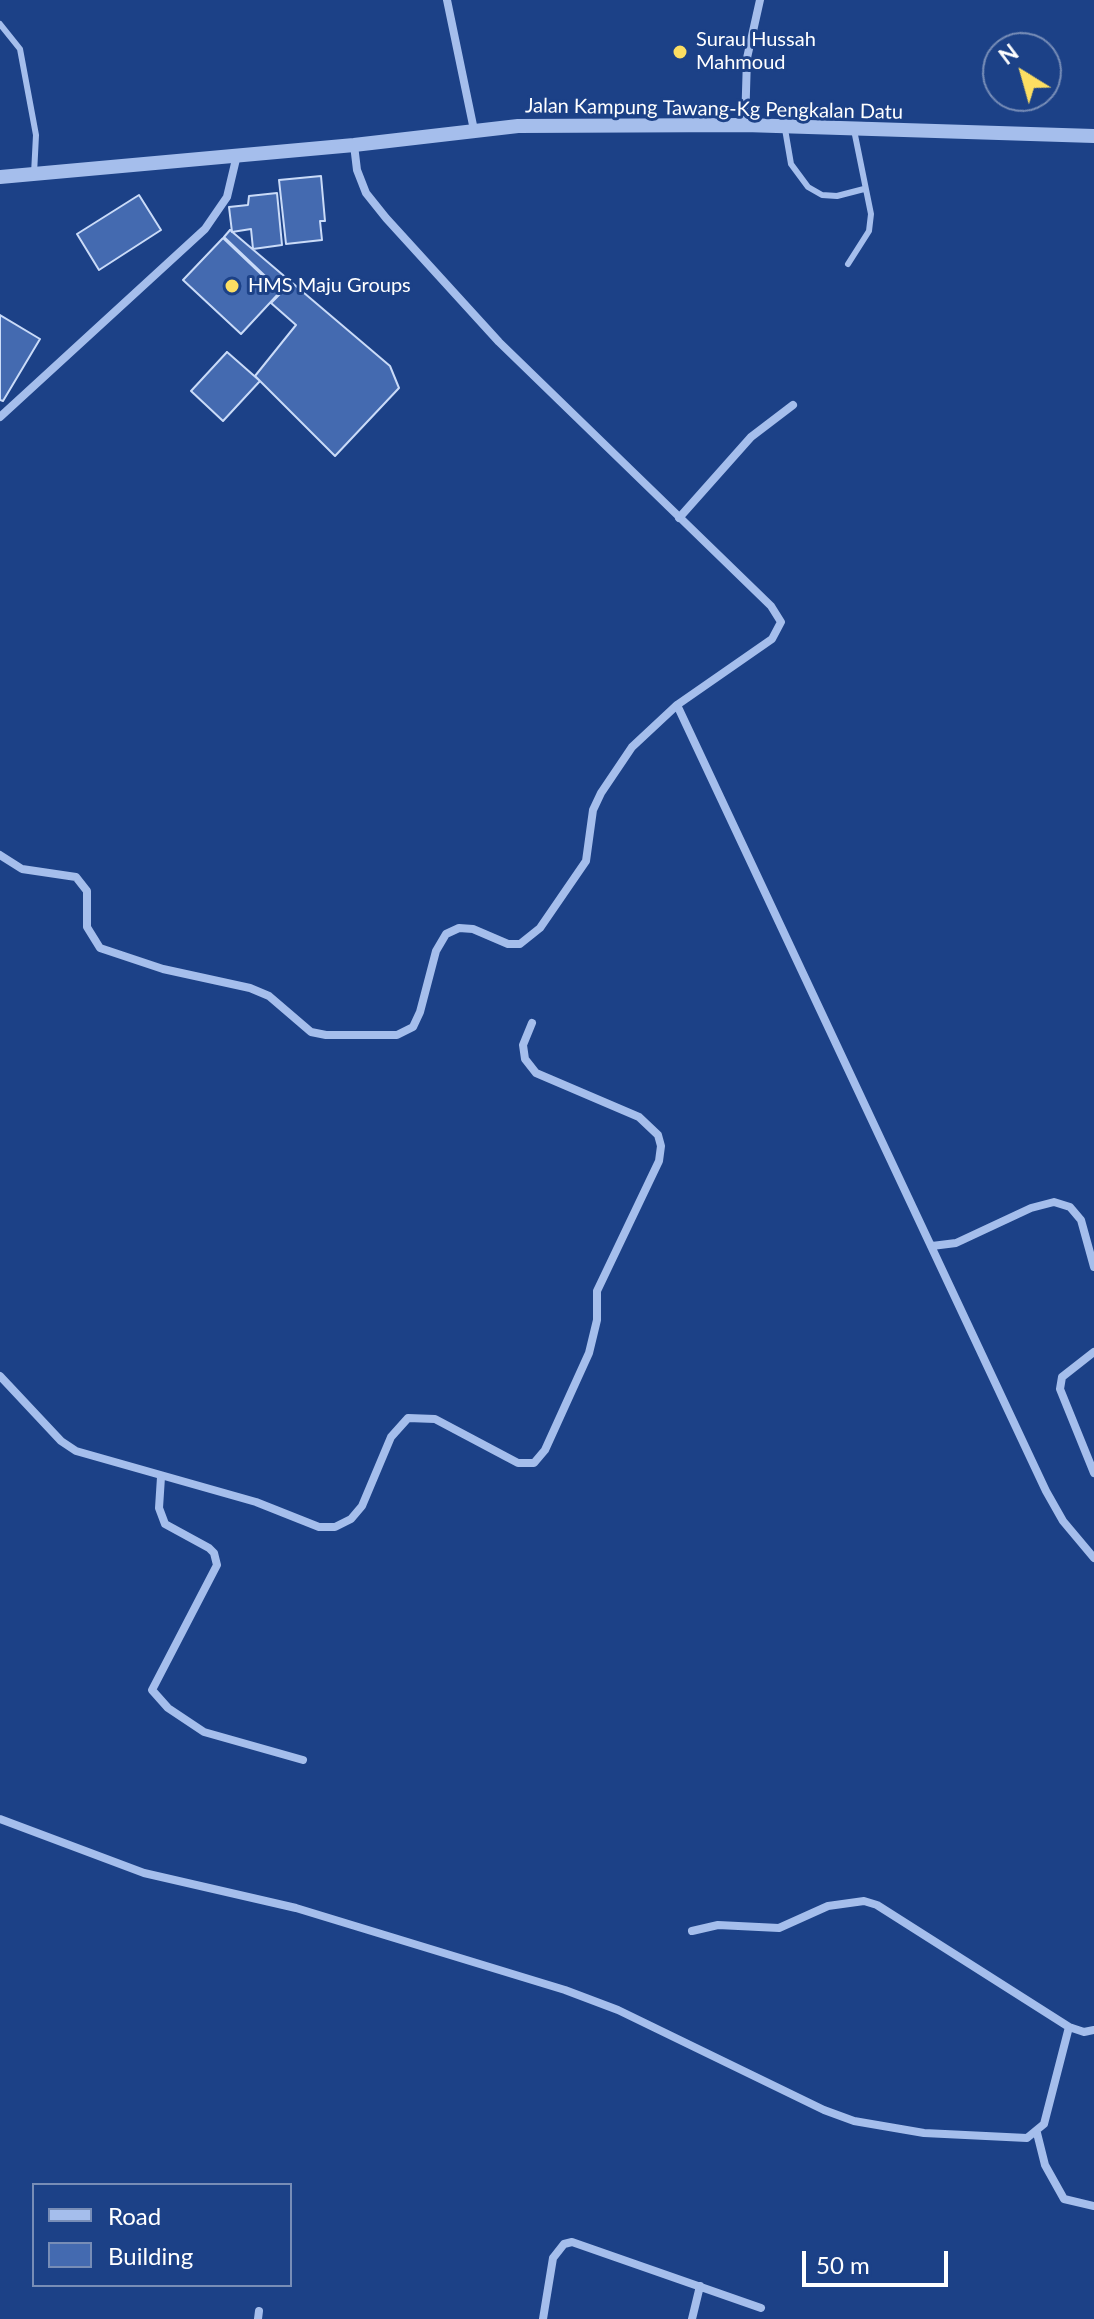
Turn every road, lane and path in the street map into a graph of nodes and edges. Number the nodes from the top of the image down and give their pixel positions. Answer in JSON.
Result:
{"nodes":[{"id":1,"x":447,"y":0,"type":"edge"},
{"id":2,"x":760,"y":0,"type":"edge"},
{"id":3,"x":0,"y":24,"type":"edge"},
{"id":4,"x":745,"y":125,"type":"junction"},
{"id":5,"x":785,"y":129,"type":"junction"},
{"id":6,"x":474,"y":130,"type":"junction"},
{"id":7,"x":854,"y":130,"type":"junction"},
{"id":8,"x":1094,"y":136,"type":"edge"},
{"id":9,"x":354,"y":145,"type":"junction"},
{"id":10,"x":237,"y":155,"type":"junction"},
{"id":11,"x":34,"y":174,"type":"junction"},
{"id":12,"x":0,"y":177,"type":"edge"},
{"id":13,"x":864,"y":189,"type":"junction"},
{"id":14,"x":848,"y":264,"type":"dead end"},
{"id":15,"x":793,"y":405,"type":"dead end"},
{"id":16,"x":0,"y":417,"type":"edge"},
{"id":17,"x":679,"y":518,"type":"junction"},
{"id":18,"x":677,"y":705,"type":"junction"},
{"id":19,"x":0,"y":855,"type":"edge"},
{"id":20,"x":532,"y":1023,"type":"dead end"},
{"id":21,"x":932,"y":1246,"type":"junction"},
{"id":22,"x":1094,"y":1267,"type":"edge"},
{"id":23,"x":1094,"y":1352,"type":"edge"},
{"id":24,"x":0,"y":1376,"type":"edge"},
{"id":25,"x":1094,"y":1473,"type":"edge"},
{"id":26,"x":161,"y":1477,"type":"junction"},
{"id":27,"x":1094,"y":1558,"type":"edge"},
{"id":28,"x":303,"y":1760,"type":"dead end"},
{"id":29,"x":0,"y":1819,"type":"edge"},
{"id":30,"x":692,"y":1931,"type":"dead end"},
{"id":31,"x":1069,"y":2027,"type":"junction"},
{"id":32,"x":1094,"y":2030,"type":"edge"},
{"id":33,"x":1037,"y":2133,"type":"junction"},
{"id":34,"x":1094,"y":2206,"type":"edge"},
{"id":35,"x":700,"y":2286,"type":"junction"},
{"id":36,"x":761,"y":2308,"type":"dead end"},
{"id":37,"x":543,"y":2319,"type":"edge"},
{"id":38,"x":692,"y":2319,"type":"edge"}],
"edges":[{"from":1,"to":6,"type":"street"},
{"from":2,"to":4,"type":"street"},
{"from":3,"to":11,"type":"lane"},
{"from":4,"to":5,"type":"street","name":"Jalan Kampung Tawang-Kg Pengkalan Datu"},
{"from":4,"to":6,"type":"street","name":"Jalan Kampung Tawang-Kg Pengkalan Datu"},
{"from":5,"to":7,"type":"street","name":"Jalan Kampung Tawang-Kg Pengkalan Datu"},
{"from":5,"to":13,"type":"lane"},
{"from":6,"to":9,"type":"street","name":"Jalan Kampung Tawang-Kg Pengkalan Datu"},
{"from":7,"to":8,"type":"street","name":"Jalan Kampung Tawang-Kg Pengkalan Datu"},
{"from":7,"to":13,"type":"lane"},
{"from":9,"to":10,"type":"street","name":"Jalan Kampung Tawang-Kg Pengkalan Datu"},
{"from":9,"to":17,"type":"street"},
{"from":10,"to":11,"type":"street","name":"Jalan Kampung Tawang-Kg Pengkalan Datu"},
{"from":10,"to":16,"type":"street"},
{"from":11,"to":12,"type":"street","name":"Jalan Kampung Tawang-Kg Pengkalan Datu"},
{"from":13,"to":14,"type":"lane"},
{"from":15,"to":17,"type":"street"},
{"from":17,"to":18,"type":"street"},
{"from":18,"to":19,"type":"street"},
{"from":18,"to":21,"type":"street"},
{"from":20,"to":26,"type":"street"},
{"from":21,"to":22,"type":"street"},
{"from":21,"to":27,"type":"street"},
{"from":23,"to":25,"type":"street"},
{"from":24,"to":26,"type":"street"},
{"from":26,"to":28,"type":"street"},
{"from":29,"to":33,"type":"street"},
{"from":30,"to":31,"type":"street"},
{"from":31,"to":32,"type":"street"},
{"from":31,"to":33,"type":"street"},
{"from":33,"to":34,"type":"street"},
{"from":35,"to":36,"type":"street"},
{"from":35,"to":37,"type":"street"},
{"from":35,"to":38,"type":"street"}]}
